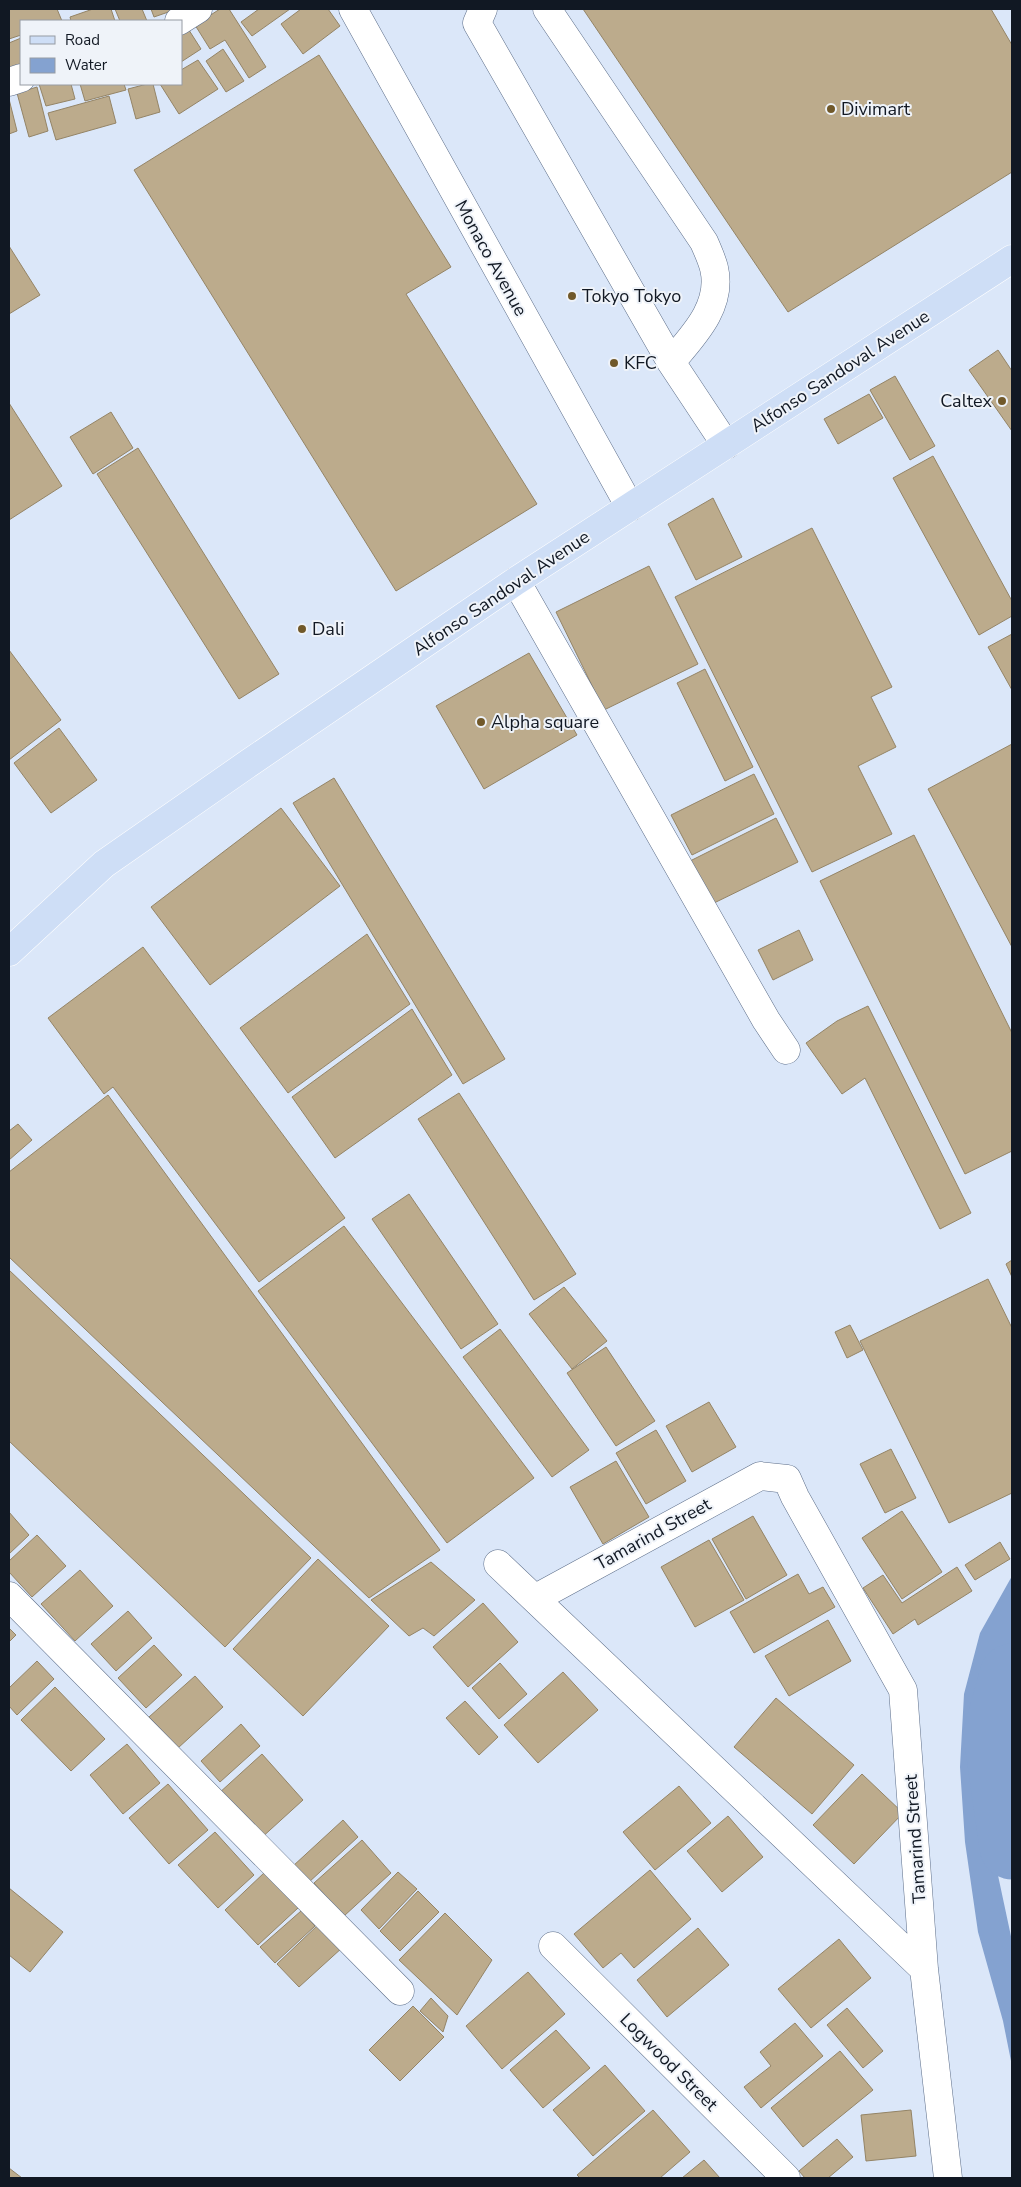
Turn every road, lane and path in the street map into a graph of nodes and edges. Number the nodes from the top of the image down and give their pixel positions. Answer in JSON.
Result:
{"nodes":[{"id":1,"x":198,"y":9,"type":"edge"},
{"id":2,"x":353,"y":9,"type":"edge"},
{"id":3,"x":483,"y":9,"type":"edge"},
{"id":4,"x":547,"y":9,"type":"edge"},
{"id":5,"x":181,"y":20,"type":"edge"},
{"id":6,"x":1012,"y":259,"type":"edge"},
{"id":7,"x":671,"y":362,"type":"junction"},
{"id":8,"x":726,"y":445,"type":"junction"},
{"id":9,"x":630,"y":508,"type":"junction"},
{"id":10,"x":516,"y":582,"type":"junction"},
{"id":11,"x":9,"y":952,"type":"edge"},
{"id":12,"x":786,"y":1050,"type":"dead end"},
{"id":13,"x":498,"y":1564,"type":"dead end"},
{"id":14,"x":9,"y":1596,"type":"edge"},
{"id":15,"x":536,"y":1598,"type":"junction"},
{"id":16,"x":553,"y":1946,"type":"dead end"},
{"id":17,"x":924,"y":1969,"type":"junction"},
{"id":18,"x":400,"y":1991,"type":"dead end"},
{"id":19,"x":786,"y":2178,"type":"edge"},
{"id":20,"x":948,"y":2178,"type":"edge"}],
"edges":[{"from":1,"to":5,"type":"street"},
{"from":2,"to":9,"type":"street","name":"Monaco Avenue"},
{"from":3,"to":7,"type":"street"},
{"from":4,"to":7,"type":"street"},
{"from":6,"to":8,"type":"main road","name":"Alfonso Sandoval Avenue"},
{"from":7,"to":8,"type":"street"},
{"from":8,"to":9,"type":"main road","name":"Alfonso Sandoval Avenue"},
{"from":9,"to":10,"type":"main road","name":"Alfonso Sandoval Avenue"},
{"from":10,"to":11,"type":"main road","name":"Alfonso Sandoval Avenue"},
{"from":10,"to":12,"type":"street"},
{"from":13,"to":15,"type":"street"},
{"from":14,"to":18,"type":"street"},
{"from":15,"to":17,"type":"street"},
{"from":15,"to":17,"type":"street","name":"Tamarind Street"},
{"from":16,"to":19,"type":"street","name":"Logwood Street"},
{"from":17,"to":20,"type":"street","name":"Tamarind Street"}]}
